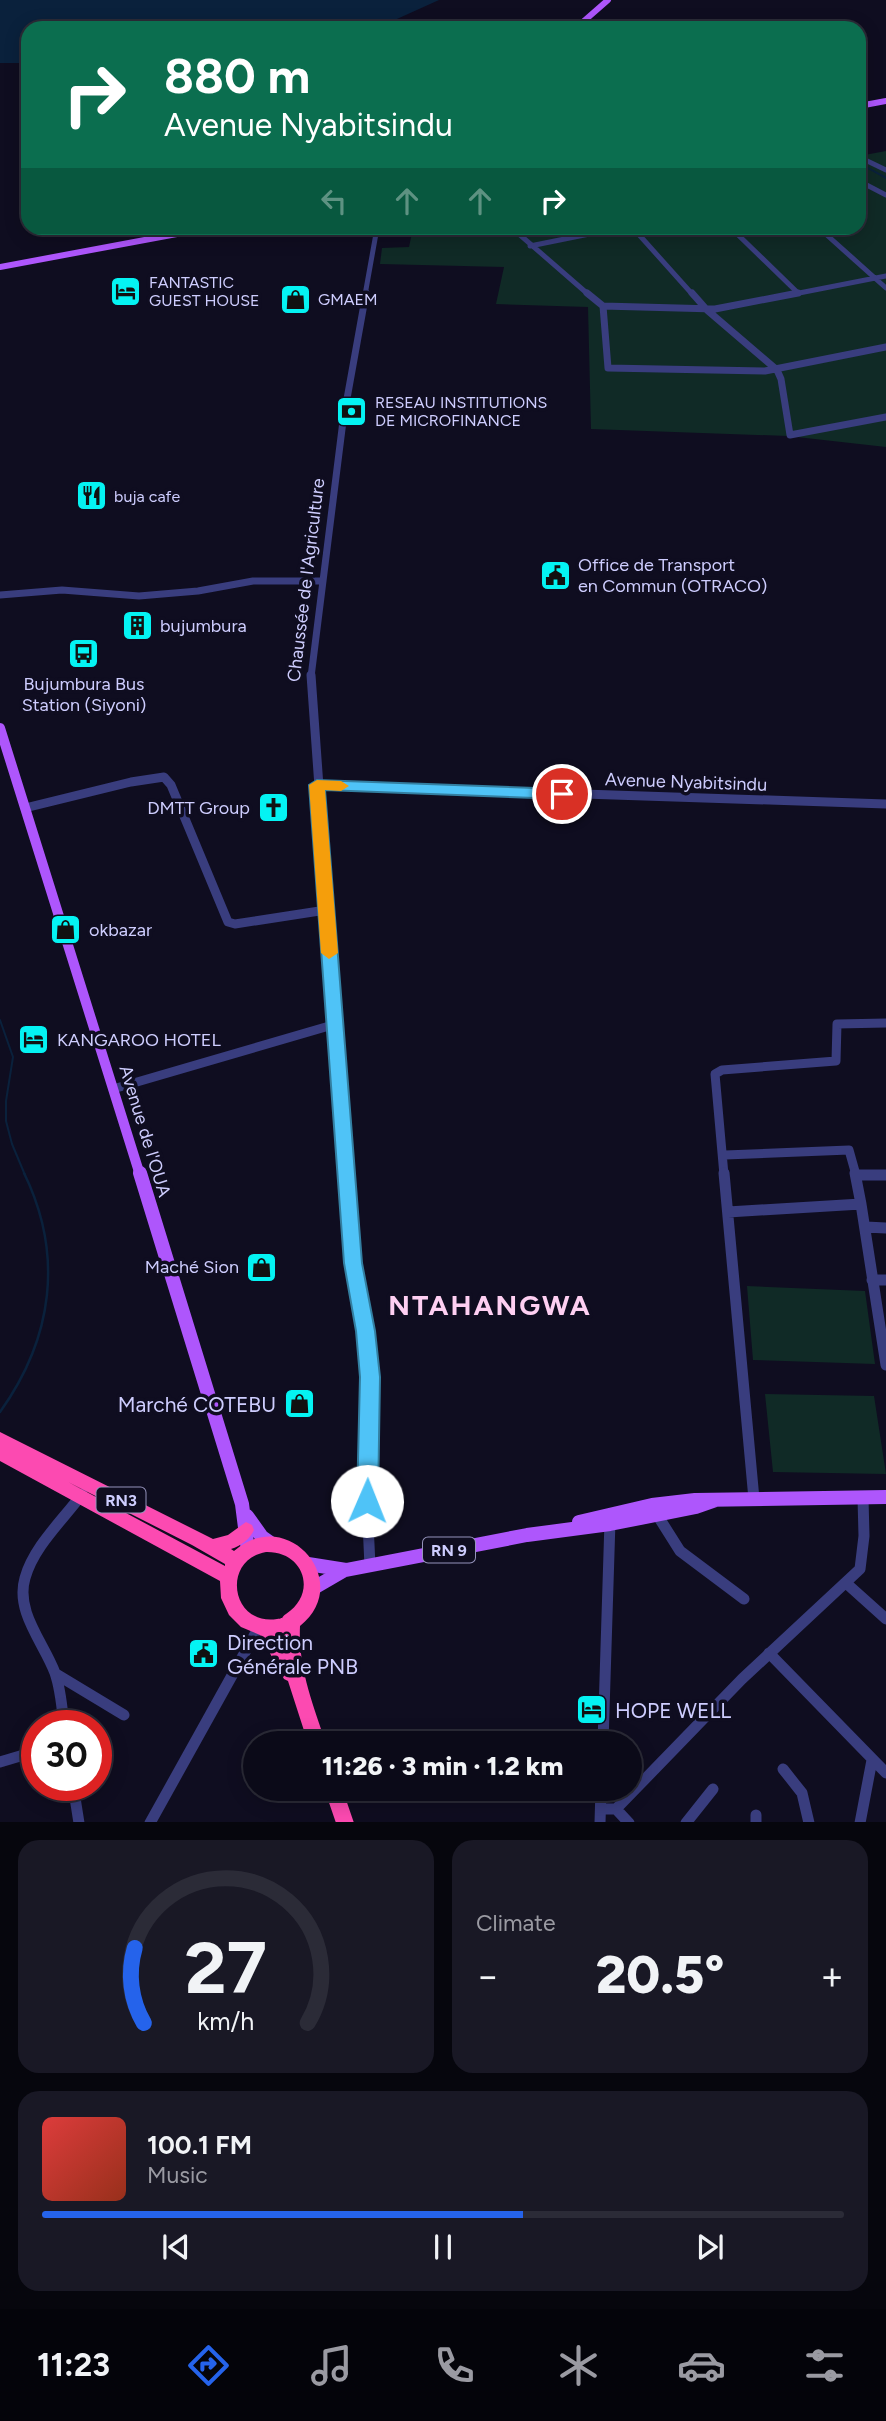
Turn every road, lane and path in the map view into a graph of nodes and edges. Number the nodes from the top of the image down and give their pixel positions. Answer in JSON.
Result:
{"nodes":[{"id":1,"x":608,"y":0,"type":"edge"},
{"id":2,"x":584,"y":21,"type":"edge"},
{"id":3,"x":886,"y":100,"type":"edge"},
{"id":4,"x":866,"y":104,"type":"edge"},
{"id":5,"x":866,"y":160,"type":"edge"},
{"id":6,"x":886,"y":170,"type":"edge"},
{"id":7,"x":866,"y":185,"type":"edge"},
{"id":8,"x":886,"y":195,"type":"edge"},
{"id":9,"x":149,"y":235,"type":"edge"},
{"id":10,"x":166,"y":235,"type":"edge"},
{"id":11,"x":376,"y":235,"type":"edge"},
{"id":12,"x":519,"y":235,"type":"edge"},
{"id":13,"x":584,"y":235,"type":"edge"},
{"id":14,"x":639,"y":235,"type":"edge"},
{"id":15,"x":738,"y":235,"type":"edge"},
{"id":16,"x":827,"y":235,"type":"edge"},
{"id":17,"x":530,"y":246,"type":"junction"},
{"id":18,"x":0,"y":266,"type":"edge"},
{"id":19,"x":886,"y":276,"type":"edge"},
{"id":20,"x":874,"y":278,"type":"junction"},
{"id":21,"x":886,"y":288,"type":"edge"},
{"id":22,"x":797,"y":293,"type":"junction"},
{"id":23,"x":603,"y":306,"type":"junction"},
{"id":24,"x":707,"y":310,"type":"junction"},
{"id":25,"x":886,"y":347,"type":"edge"},
{"id":26,"x":777,"y":370,"type":"junction"},
{"id":27,"x":886,"y":417,"type":"edge"},
{"id":28,"x":321,"y":581,"type":"junction"},
{"id":29,"x":0,"y":595,"type":"edge"},
{"id":30,"x":0,"y":728,"type":"edge"},
{"id":31,"x":317,"y":785,"type":"junction"},
{"id":32,"x":886,"y":804,"type":"edge"},
{"id":33,"x":25,"y":808,"type":"junction"},
{"id":34,"x":326,"y":910,"type":"junction"},
{"id":35,"x":886,"y":1023,"type":"edge"},
{"id":36,"x":336,"y":1024,"type":"junction"},
{"id":37,"x":113,"y":1089,"type":"junction"},
{"id":38,"x":725,"y":1155,"type":"junction"},
{"id":39,"x":856,"y":1175,"type":"junction"},
{"id":40,"x":886,"y":1175,"type":"edge"},
{"id":41,"x":861,"y":1204,"type":"junction"},
{"id":42,"x":728,"y":1212,"type":"junction"},
{"id":43,"x":866,"y":1227,"type":"junction"},
{"id":44,"x":886,"y":1228,"type":"edge"},
{"id":45,"x":872,"y":1280,"type":"junction"},
{"id":46,"x":886,"y":1280,"type":"edge"},
{"id":47,"x":886,"y":1365,"type":"edge"},
{"id":48,"x":1,"y":1445,"type":"edge"},
{"id":49,"x":85,"y":1489,"type":"junction"},
{"id":50,"x":886,"y":1497,"type":"edge"},
{"id":51,"x":863,"y":1498,"type":"junction"},
{"id":52,"x":754,"y":1499,"type":"junction"},
{"id":53,"x":242,"y":1504,"type":"junction"},
{"id":54,"x":654,"y":1509,"type":"junction"},
{"id":55,"x":610,"y":1520,"type":"junction"},
{"id":56,"x":246,"y":1530,"type":"junction"},
{"id":57,"x":272,"y":1544,"type":"junction"},
{"id":58,"x":213,"y":1548,"type":"junction"},
{"id":59,"x":238,"y":1564,"type":"junction"},
{"id":60,"x":308,"y":1564,"type":"junction"},
{"id":61,"x":370,"y":1566,"type":"junction"},
{"id":62,"x":346,"y":1570,"type":"junction"},
{"id":63,"x":846,"y":1583,"type":"junction"},
{"id":64,"x":312,"y":1589,"type":"junction"},
{"id":65,"x":744,"y":1599,"type":"dead end"},
{"id":66,"x":886,"y":1619,"type":"edge"},
{"id":67,"x":292,"y":1620,"type":"junction"},
{"id":68,"x":262,"y":1627,"type":"junction"},
{"id":69,"x":769,"y":1653,"type":"junction"},
{"id":70,"x":56,"y":1674,"type":"junction"},
{"id":71,"x":298,"y":1689,"type":"junction"},
{"id":72,"x":62,"y":1710,"type":"edge"},
{"id":73,"x":124,"y":1715,"type":"dead end"},
{"id":74,"x":313,"y":1731,"type":"edge"},
{"id":75,"x":603,"y":1731,"type":"edge"},
{"id":76,"x":21,"y":1756,"type":"edge"},
{"id":77,"x":872,"y":1759,"type":"junction"},
{"id":78,"x":0,"y":1762,"type":"edge"},
{"id":79,"x":783,"y":1769,"type":"dead end"},
{"id":80,"x":886,"y":1773,"type":"edge"},
{"id":81,"x":713,"y":1789,"type":"dead end"},
{"id":82,"x":76,"y":1801,"type":"edge"},
{"id":83,"x":338,"y":1801,"type":"edge"},
{"id":84,"x":616,"y":1809,"type":"junction"},
{"id":85,"x":601,"y":1816,"type":"edge"},
{"id":86,"x":79,"y":1822,"type":"edge"},
{"id":87,"x":150,"y":1822,"type":"edge"},
{"id":88,"x":345,"y":1822,"type":"edge"},
{"id":89,"x":629,"y":1822,"type":"edge"},
{"id":90,"x":686,"y":1822,"type":"edge"},
{"id":91,"x":809,"y":1822,"type":"edge"},
{"id":92,"x":860,"y":1822,"type":"edge"}],
"edges":[{"from":1,"to":2,"type":"main road"},
{"from":3,"to":4,"type":"main road"},
{"from":5,"to":6,"type":"street"},
{"from":7,"to":8,"type":"street"},
{"from":9,"to":18,"type":"main road"},
{"from":10,"to":18,"type":"main road"},
{"from":11,"to":28,"type":"street","name":"Chaussée de l'Agriculture"},
{"from":12,"to":17,"type":"street"},
{"from":13,"to":17,"type":"street"},
{"from":14,"to":24,"type":"street"},
{"from":15,"to":22,"type":"street"},
{"from":16,"to":20,"type":"street"},
{"from":17,"to":23,"type":"street"},
{"from":19,"to":20,"type":"street"},
{"from":20,"to":21,"type":"street"},
{"from":20,"to":22,"type":"street"},
{"from":22,"to":24,"type":"street"},
{"from":23,"to":24,"type":"street"},
{"from":23,"to":26,"type":"street"},
{"from":24,"to":26,"type":"street"},
{"from":25,"to":26,"type":"street"},
{"from":26,"to":27,"type":"street"},
{"from":28,"to":29,"type":"street"},
{"from":28,"to":31,"type":"street","name":"Chaussée de l'Agriculture"},
{"from":30,"to":33,"type":"main road","name":"Avenue de l'OUA"},
{"from":31,"to":32,"type":"street","name":"Avenue Nyabitsindu"},
{"from":31,"to":34,"type":"street","name":"Chaussée de l'Agriculture"},
{"from":33,"to":34,"type":"street"},
{"from":33,"to":37,"type":"main road","name":"Avenue de l'OUA"},
{"from":34,"to":36,"type":"street","name":"Chaussée de l'Agriculture"},
{"from":35,"to":38,"type":"street"},
{"from":36,"to":37,"type":"street"},
{"from":36,"to":61,"type":"street","name":"Chaussée de l'Agriculture"},
{"from":37,"to":53,"type":"main road","name":"Avenue de l'OUA"},
{"from":38,"to":39,"type":"street"},
{"from":38,"to":42,"type":"street"},
{"from":39,"to":40,"type":"street"},
{"from":39,"to":41,"type":"street"},
{"from":41,"to":42,"type":"street"},
{"from":41,"to":43,"type":"street"},
{"from":42,"to":52,"type":"street"},
{"from":43,"to":44,"type":"street"},
{"from":43,"to":45,"type":"street"},
{"from":45,"to":46,"type":"street"},
{"from":45,"to":47,"type":"street"},
{"from":48,"to":49,"type":"highway","number":"RN3"},
{"from":49,"to":58,"type":"highway","number":"RN3"},
{"from":49,"to":59,"type":"highway","number":"RN3"},
{"from":49,"to":70,"type":"street"},
{"from":50,"to":51,"type":"main road","number":"RN 9"},
{"from":51,"to":52,"type":"main road","number":"RN 9"},
{"from":51,"to":63,"type":"street"},
{"from":52,"to":54,"type":"main road","number":"RN 9"},
{"from":53,"to":56,"type":"main road","name":"Avenue de l'OUA"},
{"from":53,"to":57,"type":"main road","name":"Avenue de l'OUA"},
{"from":54,"to":55,"type":"main road","number":"RN 9"},
{"from":54,"to":65,"type":"street"},
{"from":55,"to":61,"type":"main road","number":"RN 9"},
{"from":55,"to":75,"type":"street"},
{"from":56,"to":58,"type":"highway"},
{"from":56,"to":59,"type":"main road","name":"Avenue de l'OUA"},
{"from":57,"to":59,"type":"highway"},
{"from":57,"to":60,"type":"highway"},
{"from":58,"to":59,"type":"highway","number":"RN3"},
{"from":59,"to":68,"type":"highway"},
{"from":60,"to":62,"type":"main road","number":"RN 9"},
{"from":60,"to":64,"type":"highway"},
{"from":61,"to":62,"type":"main road","number":"RN 9"},
{"from":62,"to":64,"type":"main road","number":"RN 9"},
{"from":63,"to":66,"type":"street"},
{"from":63,"to":69,"type":"street"},
{"from":64,"to":67,"type":"highway"},
{"from":67,"to":68,"type":"highway"},
{"from":67,"to":71,"type":"highway"},
{"from":68,"to":71,"type":"highway"},
{"from":68,"to":87,"type":"street"},
{"from":69,"to":77,"type":"street"},
{"from":69,"to":84,"type":"street"},
{"from":70,"to":72,"type":"street"},
{"from":70,"to":73,"type":"street"},
{"from":71,"to":74,"type":"highway"},
{"from":76,"to":78,"type":"street"},
{"from":77,"to":80,"type":"street"},
{"from":77,"to":92,"type":"street"},
{"from":79,"to":91,"type":"street"},
{"from":81,"to":90,"type":"street"},
{"from":82,"to":86,"type":"street"},
{"from":83,"to":88,"type":"highway"},
{"from":84,"to":85,"type":"street"},
{"from":84,"to":89,"type":"street"}]}
